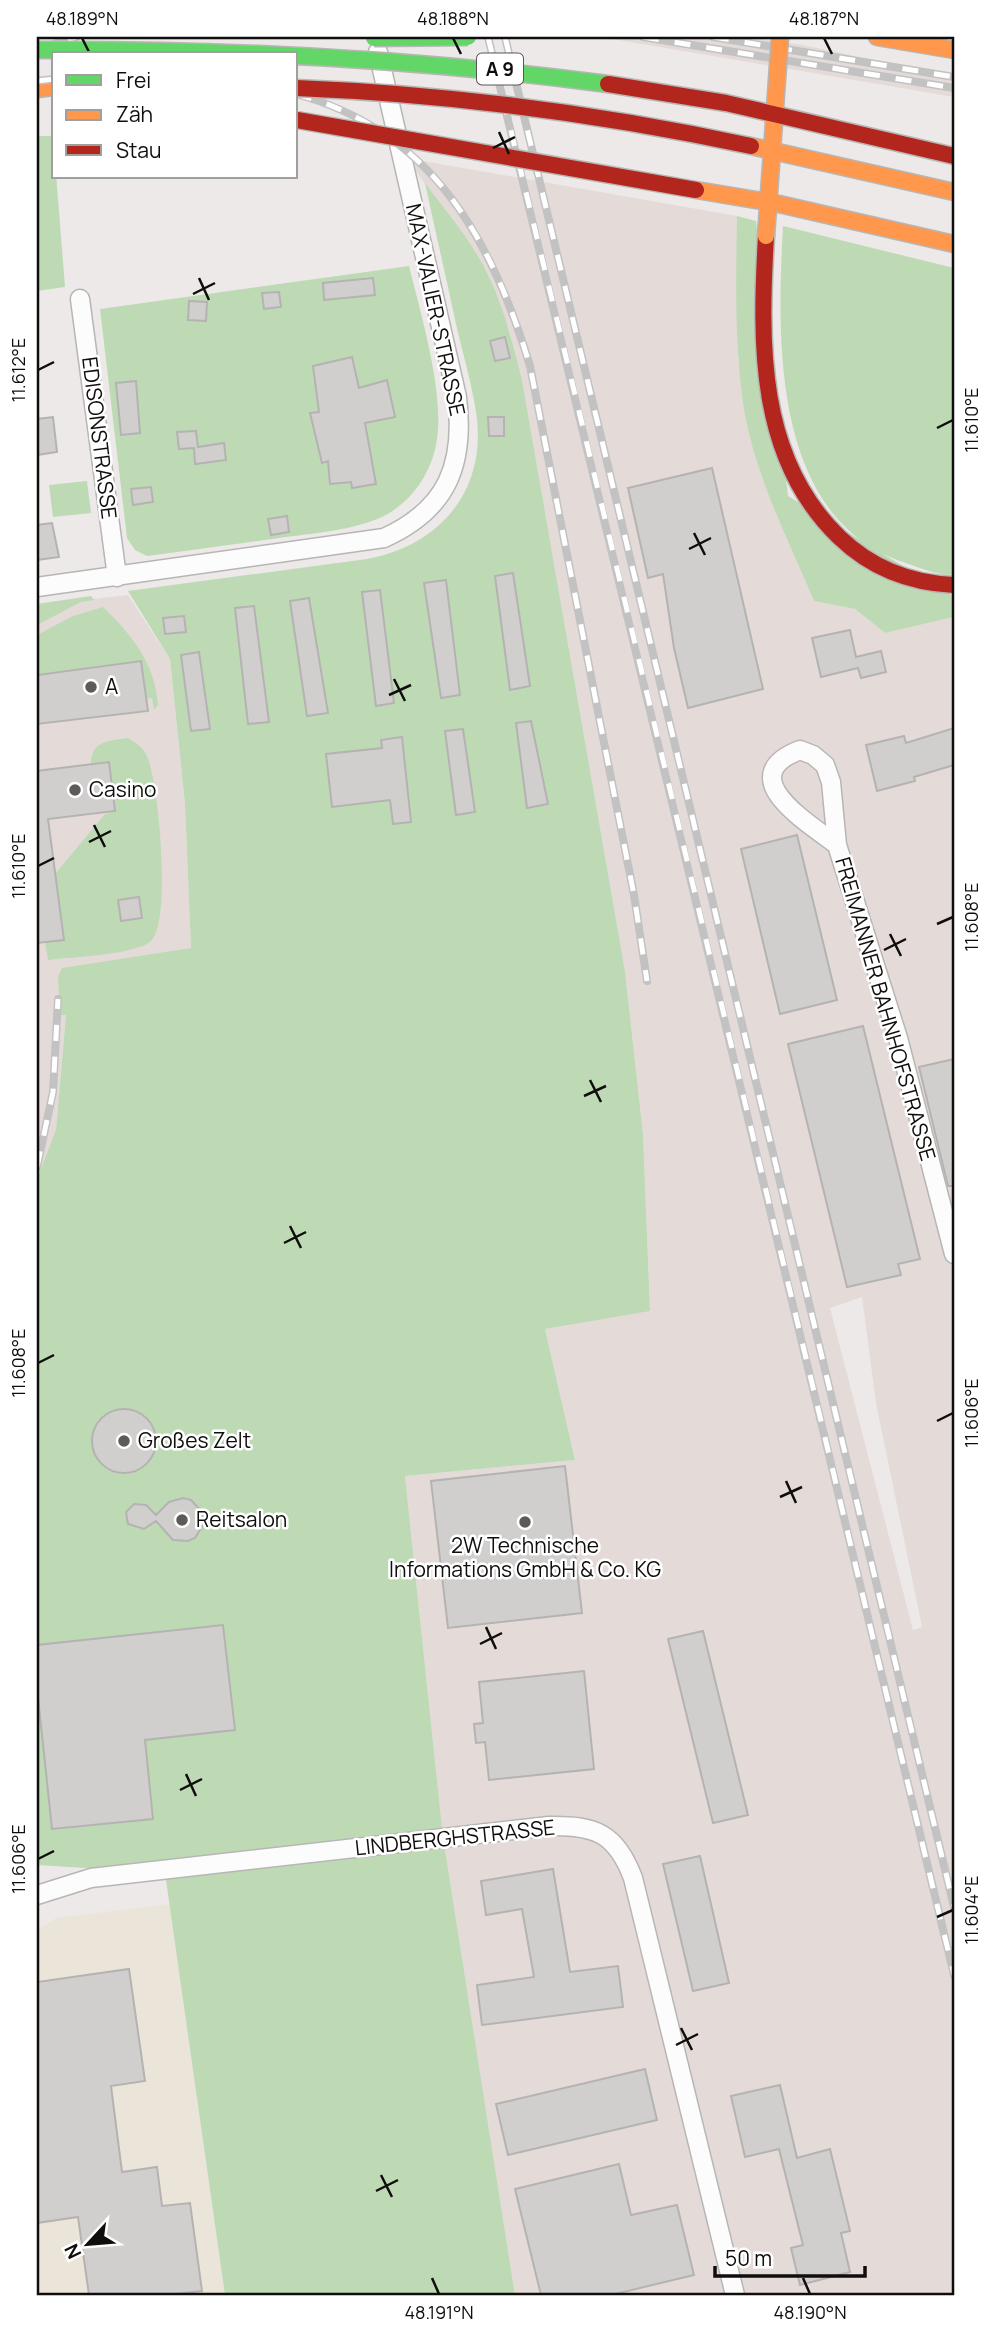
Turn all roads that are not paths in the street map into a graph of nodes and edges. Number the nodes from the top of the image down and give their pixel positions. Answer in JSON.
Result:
{"nodes":[{"id":1,"x":353,"y":37,"type":"edge"},
{"id":2,"x":468,"y":37,"type":"edge"},
{"id":3,"x":780,"y":37,"type":"edge"},
{"id":4,"x":877,"y":37,"type":"edge"},
{"id":5,"x":375,"y":40,"type":"edge"},
{"id":6,"x":37,"y":50,"type":"edge"},
{"id":7,"x":954,"y":50,"type":"edge"},
{"id":8,"x":298,"y":88,"type":"edge"},
{"id":9,"x":298,"y":120,"type":"edge"},
{"id":10,"x":954,"y":156,"type":"edge"},
{"id":11,"x":954,"y":192,"type":"edge"},
{"id":12,"x":954,"y":244,"type":"edge"},
{"id":13,"x":80,"y":299,"type":"dead end"},
{"id":14,"x":117,"y":577,"type":"junction"},
{"id":15,"x":954,"y":585,"type":"edge"},
{"id":16,"x":37,"y":587,"type":"edge"},
{"id":17,"x":837,"y":845,"type":"junction"},
{"id":18,"x":954,"y":1254,"type":"edge"},
{"id":19,"x":37,"y":1895,"type":"edge"},
{"id":20,"x":735,"y":2295,"type":"edge"}],
"edges":[{"from":1,"to":2,"type":"main road","bridge":true},
{"from":3,"to":15,"type":"main road","bridge":true},
{"from":4,"to":7,"type":"main road"},
{"from":5,"to":14,"type":"street","name":"MAX-VALIER-STRASSE"},
{"from":6,"to":10,"type":"main road","number":"A 9","bridge":true},
{"from":8,"to":11,"type":"main road","number":"A 9","bridge":true},
{"from":9,"to":12,"type":"main road","bridge":true},
{"from":13,"to":14,"type":"street","name":"EDISONSTRASSE"},
{"from":14,"to":16,"type":"street","name":"MAX-VALIER-STRASSE"},
{"from":17,"to":17,"type":"street","name":"FREIMANNER BAHNHOFSTRASSE"},
{"from":17,"to":18,"type":"street","name":"FREIMANNER BAHNHOFSTRASSE"},
{"from":19,"to":20,"type":"street","name":"LINDBERGHSTRASSE"}]}
